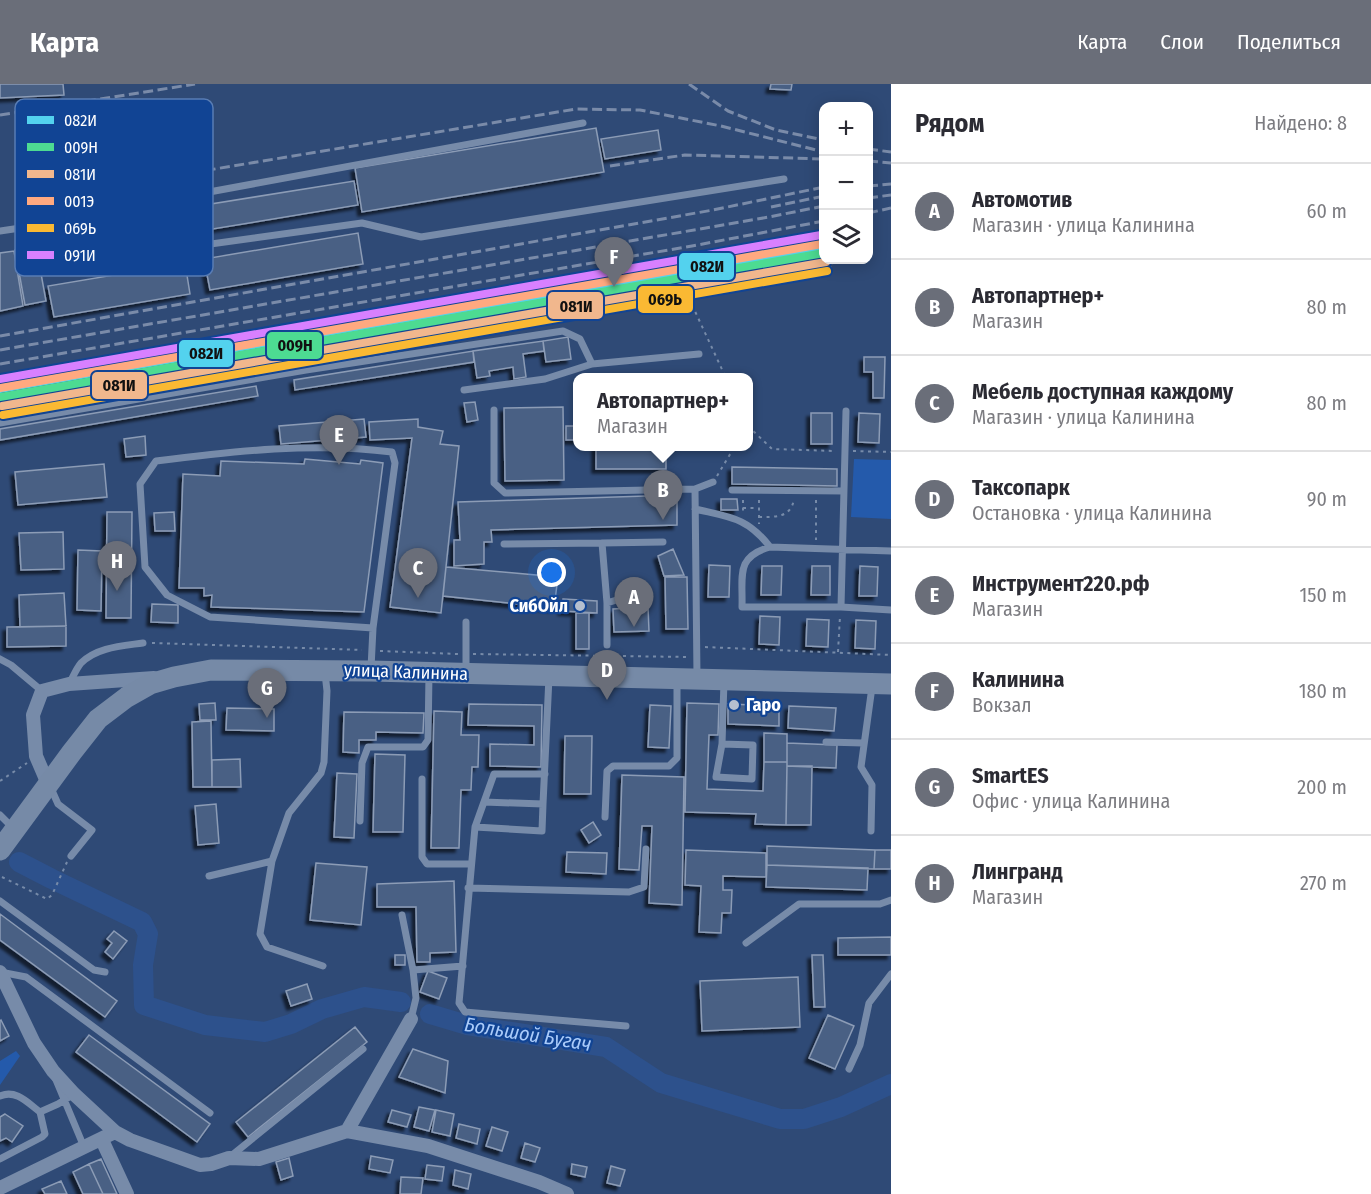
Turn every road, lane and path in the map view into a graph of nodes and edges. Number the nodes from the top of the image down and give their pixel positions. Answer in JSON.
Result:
{"nodes":[{"id":1,"x":583,"y":123,"type":"dead end"},
{"id":2,"x":784,"y":179,"type":"dead end"},
{"id":3,"x":213,"y":191,"type":"edge"},
{"id":4,"x":15,"y":229,"type":"edge"},
{"id":5,"x":0,"y":231,"type":"edge"},
{"id":6,"x":819,"y":240,"type":"edge"},
{"id":7,"x":213,"y":244,"type":"edge"},
{"id":8,"x":833,"y":264,"type":"edge"},
{"id":9,"x":684,"y":284,"type":"junction"},
{"id":10,"x":437,"y":309,"type":"dead end"},
{"id":11,"x":440,"y":326,"type":"dead end"},
{"id":12,"x":699,"y":354,"type":"dead end"},
{"id":13,"x":592,"y":364,"type":"junction"},
{"id":14,"x":724,"y":373,"type":"edge"},
{"id":15,"x":464,"y":390,"type":"dead end"},
{"id":16,"x":494,"y":410,"type":"dead end"},
{"id":17,"x":846,"y":411,"type":"dead end"},
{"id":18,"x":0,"y":423,"type":"edge"},
{"id":19,"x":753,"y":431,"type":"edge"},
{"id":20,"x":732,"y":451,"type":"edge"},
{"id":21,"x":844,"y":451,"type":"junction"},
{"id":22,"x":891,"y":452,"type":"edge"},
{"id":23,"x":714,"y":482,"type":"joint"},
{"id":24,"x":695,"y":489,"type":"junction"},
{"id":25,"x":732,"y":490,"type":"dead end"},
{"id":26,"x":743,"y":490,"type":"junction"},
{"id":27,"x":759,"y":491,"type":"junction"},
{"id":28,"x":795,"y":491,"type":"junction"},
{"id":29,"x":816,"y":491,"type":"junction"},
{"id":30,"x":844,"y":492,"type":"junction"},
{"id":31,"x":743,"y":508,"type":"junction"},
{"id":32,"x":759,"y":508,"type":"junction"},
{"id":33,"x":695,"y":509,"type":"junction"},
{"id":34,"x":759,"y":517,"type":"junction"},
{"id":35,"x":743,"y":521,"type":"junction"},
{"id":36,"x":759,"y":533,"type":"junction"},
{"id":37,"x":663,"y":542,"type":"dead end"},
{"id":38,"x":602,"y":543,"type":"junction"},
{"id":39,"x":504,"y":544,"type":"dead end"},
{"id":40,"x":770,"y":547,"type":"junction"},
{"id":41,"x":816,"y":548,"type":"junction"},
{"id":42,"x":843,"y":550,"type":"junction"},
{"id":43,"x":891,"y":551,"type":"edge"},
{"id":44,"x":626,"y":597,"type":"dead end"},
{"id":45,"x":607,"y":603,"type":"junction"},
{"id":46,"x":841,"y":607,"type":"junction"},
{"id":47,"x":891,"y":610,"type":"edge"},
{"id":48,"x":466,"y":622,"type":"dead end"},
{"id":49,"x":373,"y":628,"type":"junction"},
{"id":50,"x":143,"y":643,"type":"joint"},
{"id":51,"x":607,"y":645,"type":"dead end"},
{"id":52,"x":696,"y":646,"type":"junction"},
{"id":53,"x":838,"y":653,"type":"junction"},
{"id":54,"x":891,"y":655,"type":"edge"},
{"id":55,"x":0,"y":659,"type":"edge"},
{"id":56,"x":371,"y":661,"type":"junction"},
{"id":57,"x":550,"y":665,"type":"junction"},
{"id":58,"x":325,"y":670,"type":"junction"},
{"id":59,"x":690,"y":671,"type":"junction"},
{"id":60,"x":429,"y":673,"type":"junction"},
{"id":61,"x":466,"y":674,"type":"junction"},
{"id":62,"x":174,"y":677,"type":"junction"},
{"id":63,"x":724,"y":679,"type":"junction"},
{"id":64,"x":882,"y":683,"type":"edge"},
{"id":65,"x":69,"y":684,"type":"junction"},
{"id":66,"x":42,"y":691,"type":"junction"},
{"id":67,"x":826,"y":742,"type":"dead end"},
{"id":68,"x":863,"y":743,"type":"junction"},
{"id":69,"x":722,"y":744,"type":"junction"},
{"id":70,"x":36,"y":756,"type":"junction"},
{"id":71,"x":545,"y":774,"type":"junction"},
{"id":72,"x":422,"y":778,"type":"dead end"},
{"id":73,"x":0,"y":781,"type":"edge"},
{"id":74,"x":48,"y":784,"type":"junction"},
{"id":75,"x":484,"y":802,"type":"junction"},
{"id":76,"x":543,"y":804,"type":"junction"},
{"id":77,"x":605,"y":817,"type":"dead end"},
{"id":78,"x":360,"y":821,"type":"dead end"},
{"id":79,"x":8,"y":823,"type":"edge"},
{"id":80,"x":475,"y":827,"type":"junction"},
{"id":81,"x":871,"y":831,"type":"dead end"},
{"id":82,"x":646,"y":849,"type":"dead end"},
{"id":83,"x":0,"y":850,"type":"edge"},
{"id":84,"x":70,"y":856,"type":"dead end"},
{"id":85,"x":272,"y":861,"type":"junction"},
{"id":86,"x":66,"y":863,"type":"dead end"},
{"id":87,"x":471,"y":864,"type":"junction"},
{"id":88,"x":209,"y":876,"type":"dead end"},
{"id":89,"x":2,"y":878,"type":"dead end"},
{"id":90,"x":468,"y":888,"type":"junction"},
{"id":91,"x":891,"y":900,"type":"edge"},
{"id":92,"x":0,"y":901,"type":"edge"},
{"id":93,"x":402,"y":915,"type":"dead end"},
{"id":94,"x":746,"y":943,"type":"dead end"},
{"id":95,"x":323,"y":966,"type":"dead end"},
{"id":96,"x":463,"y":966,"type":"junction"},
{"id":97,"x":413,"y":970,"type":"junction"},
{"id":98,"x":105,"y":972,"type":"dead end"},
{"id":99,"x":891,"y":974,"type":"edge"},
{"id":100,"x":2,"y":980,"type":"edge"},
{"id":101,"x":411,"y":1019,"type":"joint"},
{"id":102,"x":626,"y":1026,"type":"dead end"},
{"id":103,"x":363,"y":1049,"type":"dead end"},
{"id":104,"x":849,"y":1069,"type":"dead end"},
{"id":105,"x":0,"y":1096,"type":"edge"},
{"id":106,"x":69,"y":1098,"type":"junction"},
{"id":107,"x":40,"y":1112,"type":"junction"},
{"id":108,"x":210,"y":1113,"type":"dead end"},
{"id":109,"x":347,"y":1131,"type":"junction"},
{"id":110,"x":115,"y":1132,"type":"junction"},
{"id":111,"x":102,"y":1140,"type":"junction"},
{"id":112,"x":84,"y":1147,"type":"junction"},
{"id":113,"x":229,"y":1158,"type":"junction"},
{"id":114,"x":0,"y":1160,"type":"edge"},
{"id":115,"x":0,"y":1188,"type":"edge"},
{"id":116,"x":127,"y":1194,"type":"edge"},
{"id":117,"x":567,"y":1194,"type":"edge"}],
"edges":[{"from":1,"to":3,"type":"lane"},
{"from":2,"to":7,"type":"lane"},
{"from":4,"to":5,"type":"lane"},
{"from":6,"to":10,"type":"path"},
{"from":8,"to":9,"type":"path"},
{"from":9,"to":11,"type":"path"},
{"from":9,"to":14,"type":"path"},
{"from":12,"to":13,"type":"lane"},
{"from":13,"to":15,"type":"lane"},
{"from":13,"to":18,"type":"lane"},
{"from":16,"to":24,"type":"lane"},
{"from":17,"to":21,"type":"lane"},
{"from":19,"to":21,"type":"path"},
{"from":20,"to":23,"type":"path"},
{"from":21,"to":22,"type":"path"},
{"from":21,"to":30,"type":"lane"},
{"from":23,"to":24,"type":"lane"},
{"from":24,"to":33,"type":"lane"},
{"from":25,"to":26,"type":"lane"},
{"from":26,"to":27,"type":"lane"},
{"from":26,"to":31,"type":"path"},
{"from":27,"to":28,"type":"lane"},
{"from":27,"to":32,"type":"path"},
{"from":28,"to":29,"type":"lane"},
{"from":28,"to":34,"type":"path"},
{"from":29,"to":30,"type":"lane"},
{"from":29,"to":41,"type":"path"},
{"from":30,"to":42,"type":"lane"},
{"from":31,"to":32,"type":"path"},
{"from":31,"to":35,"type":"path"},
{"from":32,"to":34,"type":"path"},
{"from":33,"to":35,"type":"lane"},
{"from":33,"to":52,"type":"lane"},
{"from":34,"to":36,"type":"path"},
{"from":35,"to":36,"type":"lane"},
{"from":36,"to":40,"type":"lane"},
{"from":37,"to":38,"type":"lane"},
{"from":38,"to":39,"type":"lane"},
{"from":38,"to":45,"type":"lane"},
{"from":40,"to":41,"type":"lane"},
{"from":40,"to":46,"type":"lane"},
{"from":41,"to":42,"type":"lane"},
{"from":42,"to":43,"type":"lane"},
{"from":42,"to":46,"type":"lane"},
{"from":44,"to":45,"type":"lane"},
{"from":45,"to":51,"type":"lane"},
{"from":46,"to":47,"type":"lane"},
{"from":46,"to":53,"type":"path"},
{"from":48,"to":61,"type":"lane"},
{"from":49,"to":49,"type":"lane"},
{"from":49,"to":56,"type":"lane"},
{"from":50,"to":56,"type":"path"},
{"from":50,"to":65,"type":"lane"},
{"from":52,"to":53,"type":"path"},
{"from":52,"to":59,"type":"lane"},
{"from":53,"to":54,"type":"path"},
{"from":55,"to":66,"type":"lane"},
{"from":56,"to":58,"type":"main road","name":"улица Калинина"},
{"from":56,"to":60,"type":"main road","name":"улица Калинина"},
{"from":57,"to":59,"type":"main road","name":"улица Калинина"},
{"from":57,"to":59,"type":"path"},
{"from":57,"to":61,"type":"main road","name":"улица Калинина"},
{"from":57,"to":71,"type":"lane"},
{"from":58,"to":62,"type":"main road","name":"улица Калинина"},
{"from":58,"to":85,"type":"lane"},
{"from":59,"to":63,"type":"main road","name":"улица Калинина"},
{"from":59,"to":77,"type":"lane"},
{"from":60,"to":61,"type":"main road","name":"улица Калинина"},
{"from":60,"to":78,"type":"lane"},
{"from":62,"to":65,"type":"street"},
{"from":62,"to":74,"type":"main road","name":"улица Калинина"},
{"from":63,"to":64,"type":"main road","name":"улица Калинина"},
{"from":63,"to":69,"type":"lane"},
{"from":64,"to":68,"type":"lane"},
{"from":65,"to":66,"type":"street"},
{"from":66,"to":70,"type":"street"},
{"from":67,"to":68,"type":"lane"},
{"from":68,"to":81,"type":"lane"},
{"from":69,"to":69,"type":"lane"},
{"from":70,"to":73,"type":"path"},
{"from":70,"to":74,"type":"street"},
{"from":71,"to":75,"type":"lane"},
{"from":71,"to":76,"type":"lane"},
{"from":72,"to":87,"type":"lane"},
{"from":74,"to":79,"type":"main road","name":"улица Калинина"},
{"from":74,"to":84,"type":"lane"},
{"from":75,"to":76,"type":"lane"},
{"from":75,"to":80,"type":"lane"},
{"from":76,"to":80,"type":"lane"},
{"from":79,"to":83,"type":"main road","name":"улица Калинина"},
{"from":80,"to":87,"type":"lane"},
{"from":82,"to":90,"type":"lane"},
{"from":85,"to":88,"type":"lane"},
{"from":85,"to":95,"type":"lane"},
{"from":86,"to":89,"type":"path"},
{"from":87,"to":90,"type":"lane"},
{"from":90,"to":96,"type":"lane"},
{"from":91,"to":94,"type":"lane"},
{"from":92,"to":98,"type":"lane"},
{"from":93,"to":97,"type":"lane"},
{"from":96,"to":97,"type":"lane"},
{"from":96,"to":102,"type":"lane"},
{"from":97,"to":101,"type":"lane"},
{"from":99,"to":104,"type":"lane"},
{"from":100,"to":106,"type":"street"},
{"from":100,"to":108,"type":"lane"},
{"from":101,"to":109,"type":"street"},
{"from":103,"to":113,"type":"lane"},
{"from":105,"to":107,"type":"lane"},
{"from":106,"to":107,"type":"lane"},
{"from":106,"to":110,"type":"street"},
{"from":106,"to":112,"type":"lane"},
{"from":107,"to":114,"type":"lane"},
{"from":109,"to":113,"type":"street"},
{"from":109,"to":117,"type":"street"},
{"from":110,"to":111,"type":"street"},
{"from":110,"to":113,"type":"street"},
{"from":111,"to":112,"type":"street"},
{"from":111,"to":116,"type":"street"},
{"from":112,"to":115,"type":"street"}]}
